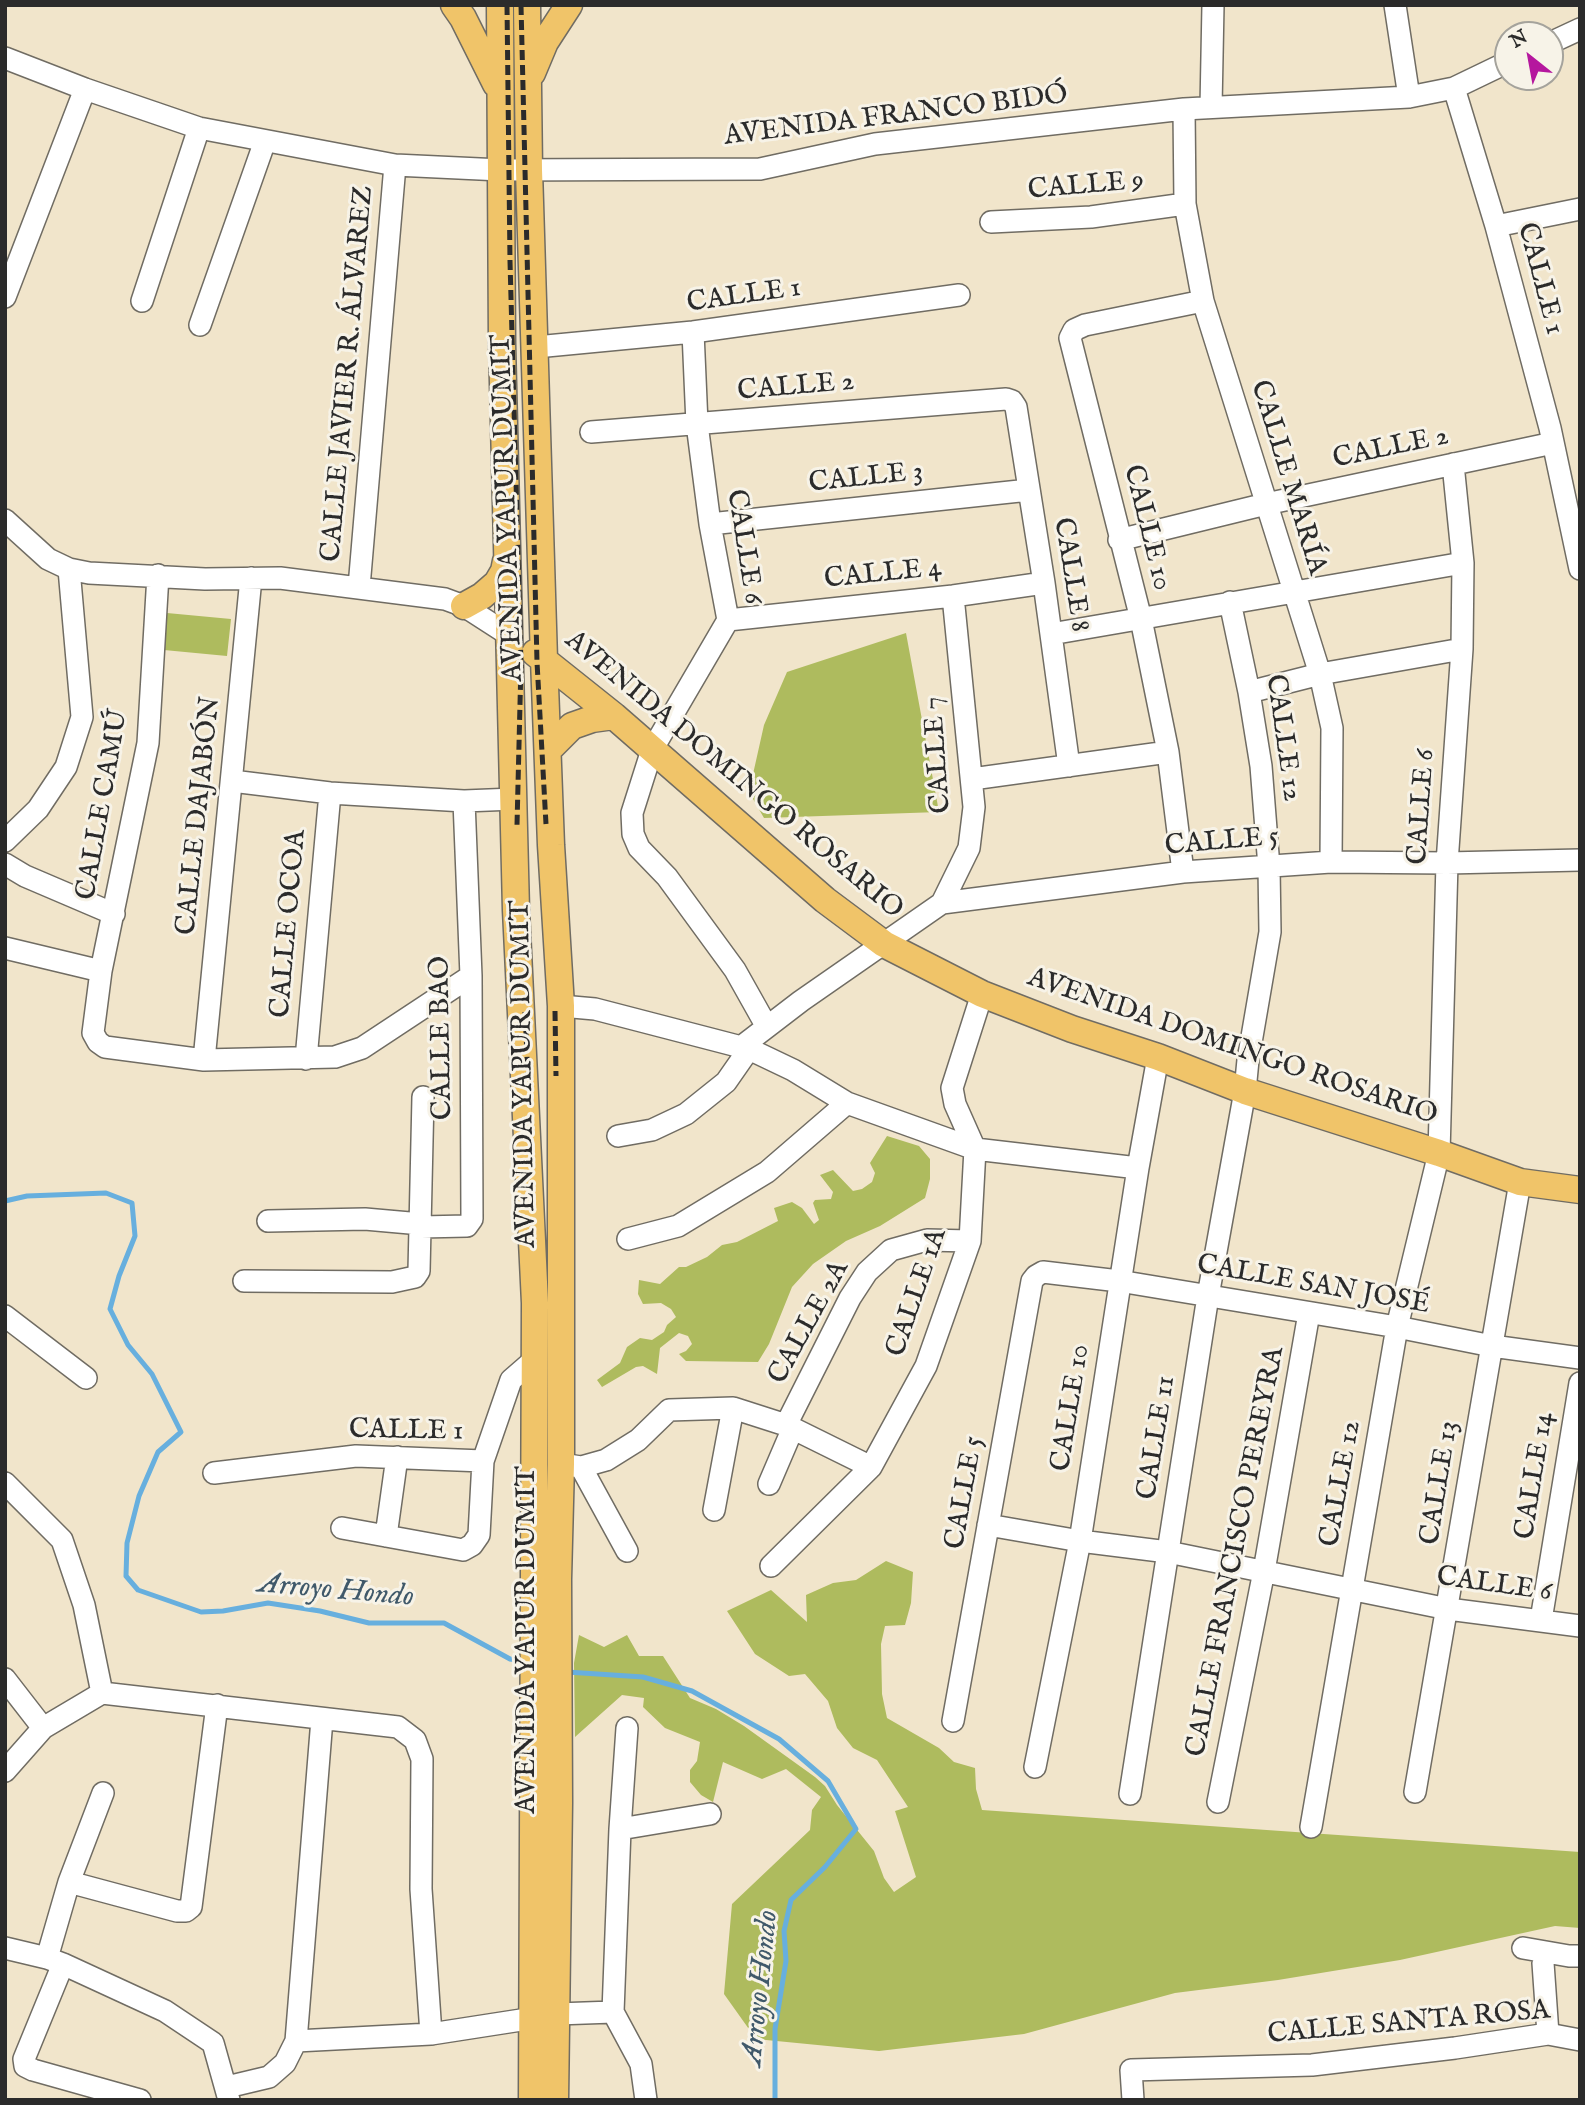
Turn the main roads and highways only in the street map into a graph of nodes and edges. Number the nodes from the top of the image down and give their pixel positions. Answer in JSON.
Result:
{"nodes":[{"id":1,"x":454,"y":5,"type":"edge"},
{"id":2,"x":500,"y":5,"type":"edge"},
{"id":3,"x":527,"y":5,"type":"edge"},
{"id":4,"x":569,"y":5,"type":"edge"},
{"id":5,"x":529,"y":81,"type":"junction"},
{"id":6,"x":500,"y":93,"type":"junction"},
{"id":7,"x":507,"y":556,"type":"junction"},
{"id":8,"x":464,"y":606,"type":"road end"},
{"id":9,"x":509,"y":635,"type":"junction"},
{"id":10,"x":544,"y":659,"type":"junction"},
{"id":11,"x":614,"y":716,"type":"junction"},
{"id":12,"x":548,"y":750,"type":"junction"},
{"id":13,"x":1580,"y":1190,"type":"edge"},
{"id":14,"x":545,"y":1579,"type":"junction"},
{"id":15,"x":545,"y":2016,"type":"junction"},
{"id":16,"x":532,"y":2100,"type":"edge"},
{"id":17,"x":555,"y":2100,"type":"edge"}],
"edges":[{"from":1,"to":6,"type":"main road"},
{"from":2,"to":6,"type":"main road","name":"AVENIDA YAPUR DUMIT"},
{"from":3,"to":5,"type":"main road","name":"AVENIDA YAPUR DUMIT"},
{"from":4,"to":5,"type":"main road"},
{"from":5,"to":10,"type":"main road","name":"AVENIDA YAPUR DUMIT"},
{"from":6,"to":7,"type":"main road","name":"AVENIDA YAPUR DUMIT"},
{"from":7,"to":8,"type":"main road"},
{"from":7,"to":9,"type":"main road","name":"AVENIDA YAPUR DUMIT"},
{"from":9,"to":10,"type":"main road","name":"AVENIDA DOMINGO ROSARIO"},
{"from":9,"to":14,"type":"main road","name":"AVENIDA YAPUR DUMIT"},
{"from":10,"to":11,"type":"main road","name":"AVENIDA DOMINGO ROSARIO"},
{"from":10,"to":12,"type":"main road","name":"AVENIDA YAPUR DUMIT"},
{"from":11,"to":12,"type":"main road"},
{"from":11,"to":13,"type":"main road","name":"AVENIDA DOMINGO ROSARIO"},
{"from":12,"to":14,"type":"main road","name":"AVENIDA YAPUR DUMIT"},
{"from":14,"to":15,"type":"main road","name":"AVENIDA YAPUR DUMIT"},
{"from":15,"to":16,"type":"main road","name":"AVENIDA YAPUR DUMIT"},
{"from":15,"to":17,"type":"main road","name":"AVENIDA YAPUR DUMIT"}]}
